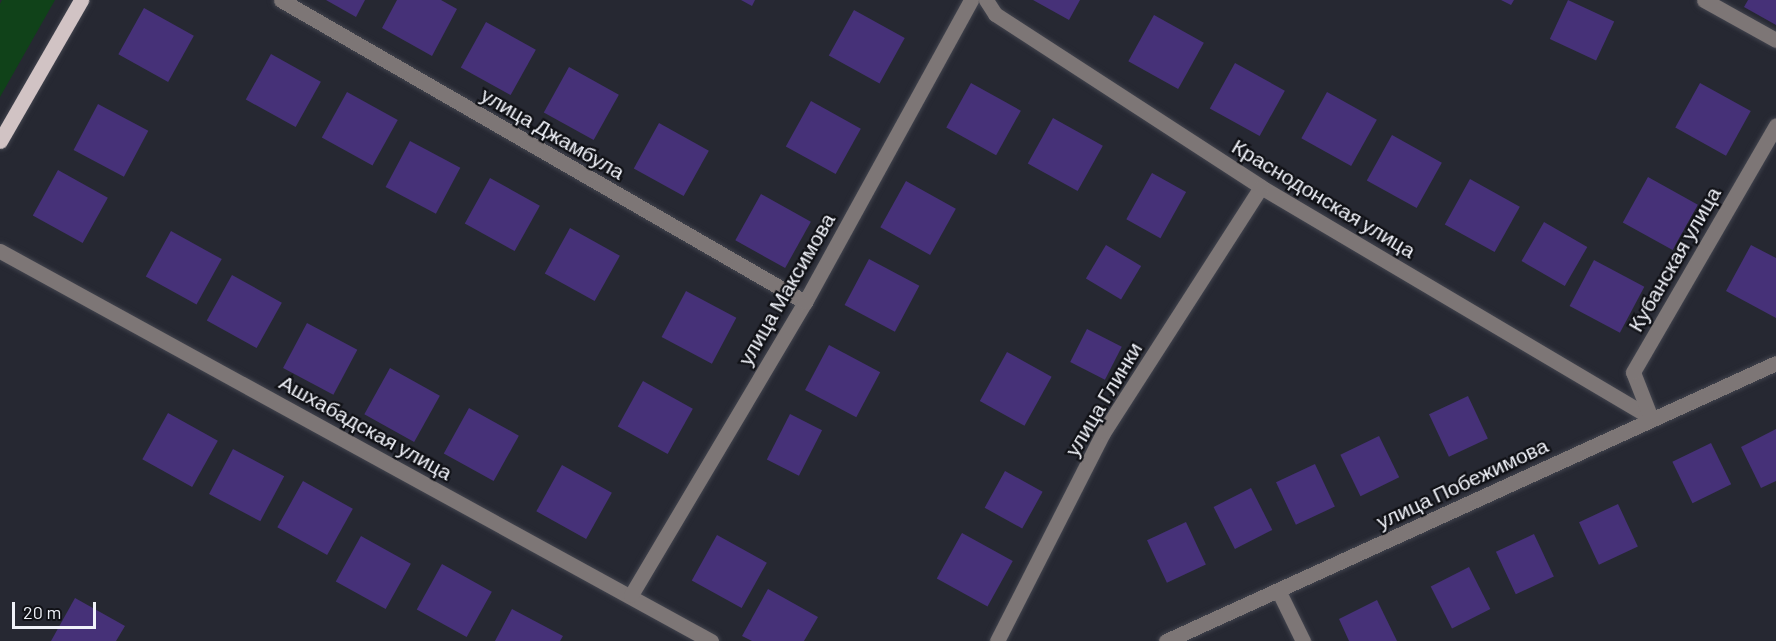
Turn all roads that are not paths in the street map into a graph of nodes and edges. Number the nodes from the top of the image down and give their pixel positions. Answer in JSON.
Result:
{"nodes":[{"id":1,"x":81,"y":0,"type":"edge"},
{"id":2,"x":281,"y":0,"type":"edge"},
{"id":3,"x":971,"y":0,"type":"edge"},
{"id":4,"x":986,"y":0,"type":"edge"},
{"id":5,"x":1704,"y":0,"type":"edge"},
{"id":6,"x":1776,"y":40,"type":"edge"},
{"id":7,"x":1776,"y":125,"type":"edge"},
{"id":8,"x":0,"y":141,"type":"edge"},
{"id":9,"x":1261,"y":187,"type":"junction"},
{"id":10,"x":0,"y":251,"type":"edge"},
{"id":11,"x":805,"y":303,"type":"junction"},
{"id":12,"x":1776,"y":363,"type":"edge"},
{"id":13,"x":1651,"y":418,"type":"junction"},
{"id":14,"x":1279,"y":592,"type":"junction"},
{"id":15,"x":631,"y":595,"type":"junction"},
{"id":16,"x":711,"y":641,"type":"edge"},
{"id":17,"x":997,"y":641,"type":"edge"},
{"id":18,"x":1166,"y":641,"type":"edge"},
{"id":19,"x":1303,"y":641,"type":"edge"}],
"edges":[{"from":1,"to":8,"type":"main road"},
{"from":2,"to":11,"type":"street","name":"улица Джамбула"},
{"from":3,"to":11,"type":"street","name":"улица Максимова"},
{"from":4,"to":9,"type":"street","name":"Краснодонская улица"},
{"from":5,"to":6,"type":"street"},
{"from":7,"to":13,"type":"street","name":"Кубанская улица"},
{"from":9,"to":13,"type":"street","name":"Краснодонская улица"},
{"from":9,"to":17,"type":"street","name":"улица Глинки"},
{"from":10,"to":15,"type":"street","name":"Ашхабадская улица"},
{"from":11,"to":15,"type":"street","name":"улица Максимова"},
{"from":12,"to":13,"type":"street","name":"улица Побежимова"},
{"from":13,"to":14,"type":"street","name":"улица Побежимова"},
{"from":14,"to":18,"type":"street","name":"улица Побежимова"},
{"from":14,"to":19,"type":"street"},
{"from":15,"to":16,"type":"street","name":"Ашхабадская улица"}]}
